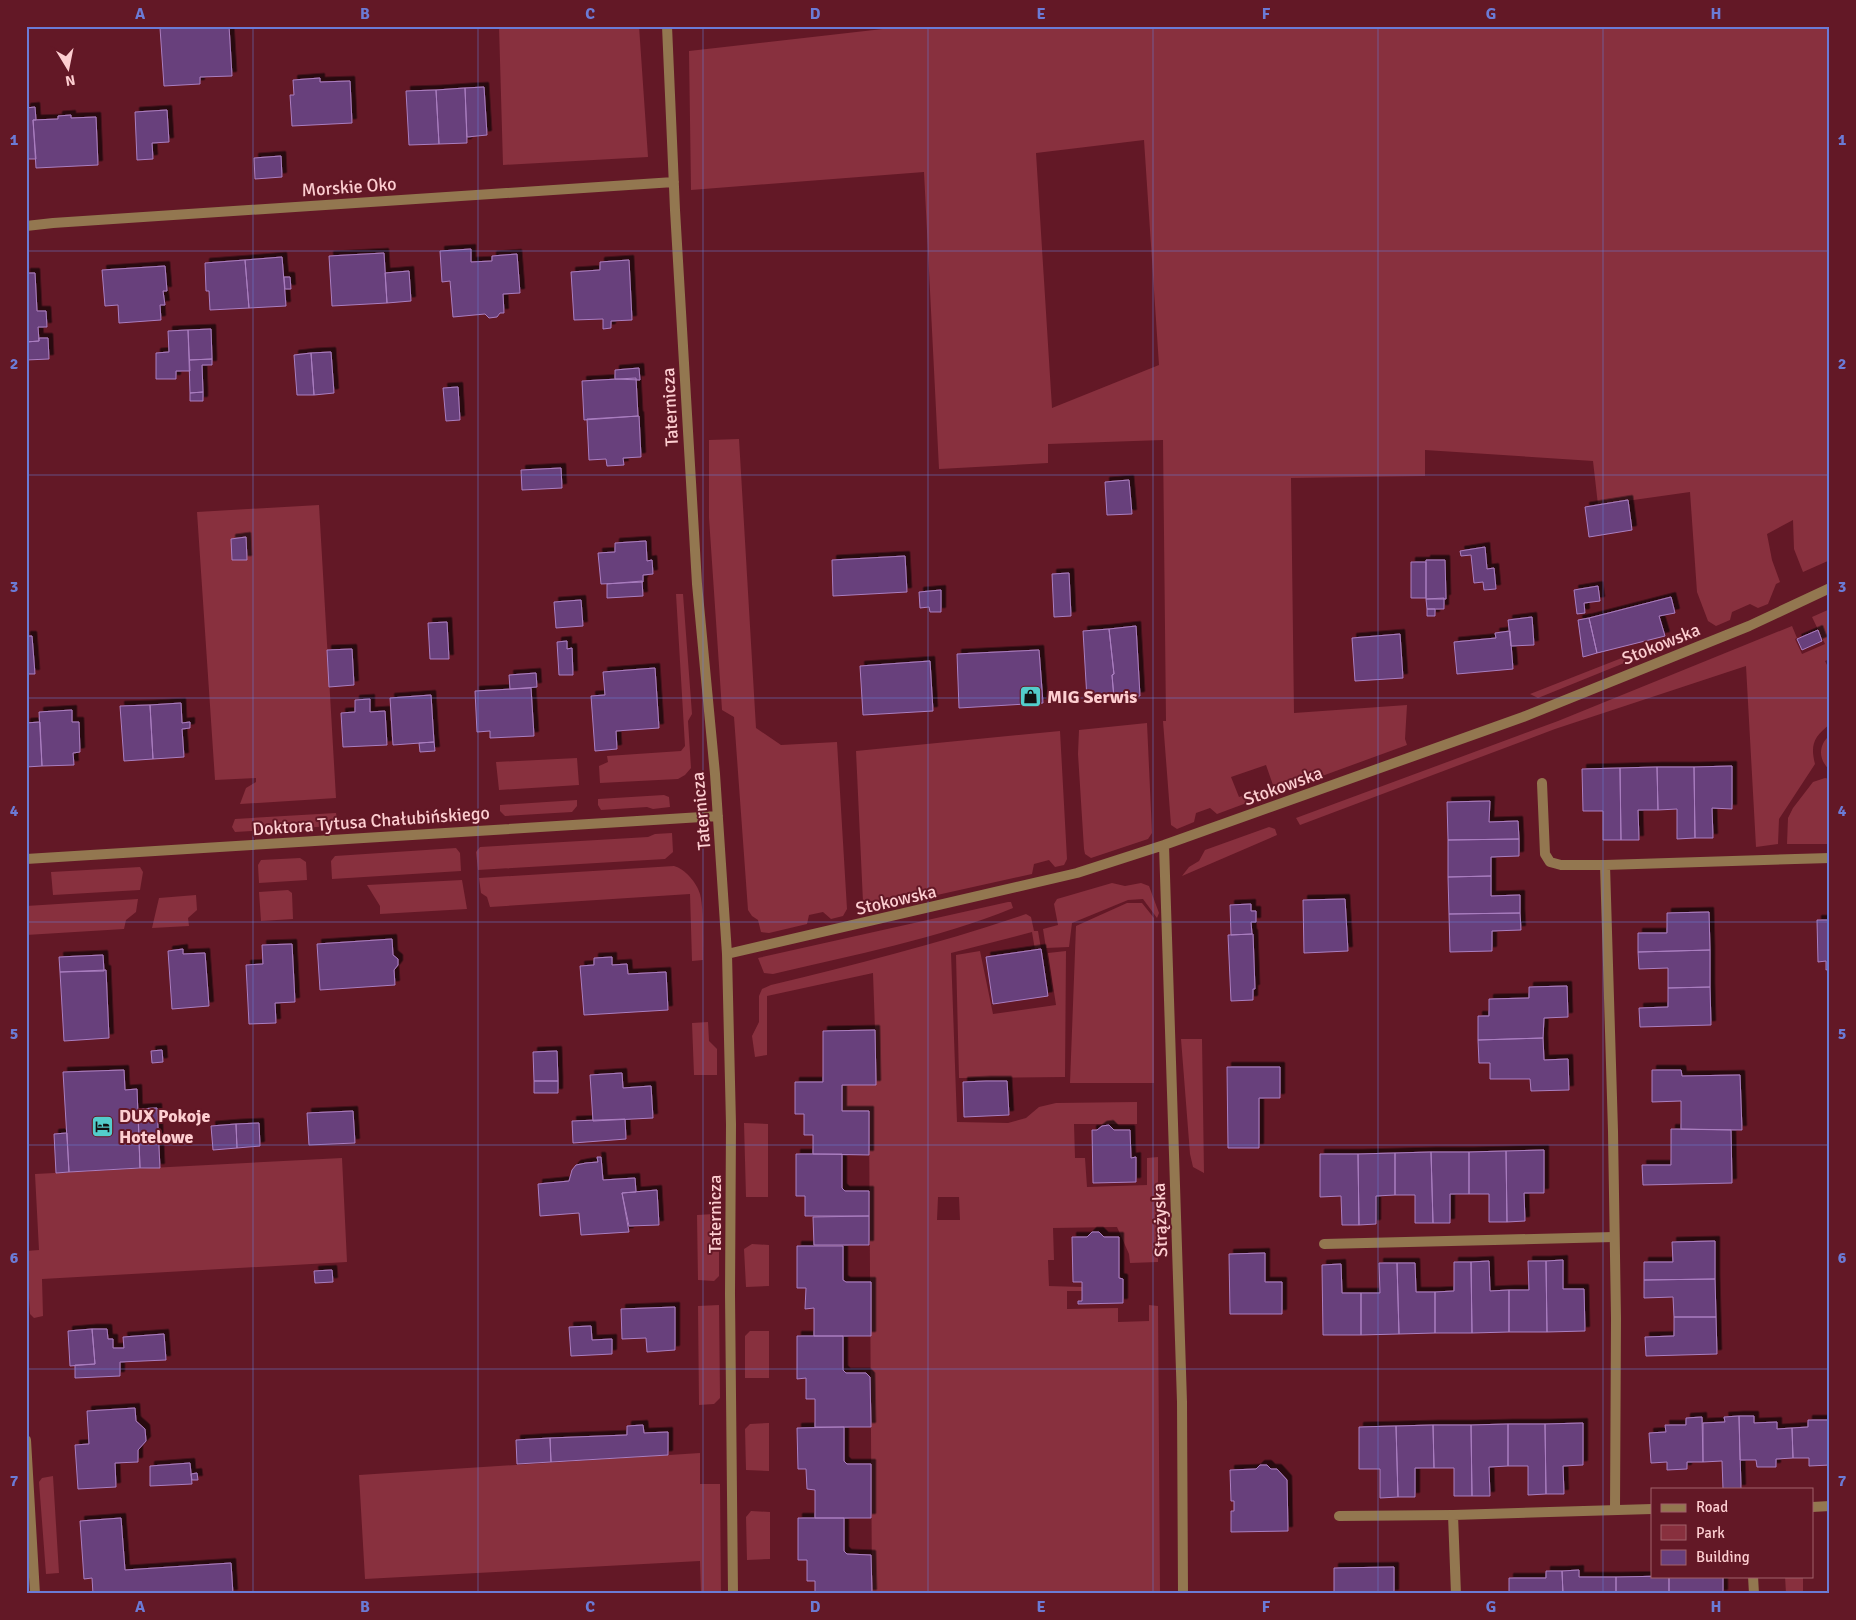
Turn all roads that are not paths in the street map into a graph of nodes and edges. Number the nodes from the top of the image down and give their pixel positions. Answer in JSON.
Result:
{"nodes":[{"id":1,"x":667,"y":26,"type":"edge"},
{"id":2,"x":674,"y":182,"type":"junction"},
{"id":3,"x":26,"y":226,"type":"edge"},
{"id":4,"x":1830,"y":588,"type":"edge"},
{"id":5,"x":1542,"y":783,"type":"dead end"},
{"id":6,"x":718,"y":816,"type":"junction"},
{"id":7,"x":1164,"y":846,"type":"junction"},
{"id":8,"x":1830,"y":858,"type":"edge"},
{"id":9,"x":26,"y":859,"type":"edge"},
{"id":10,"x":1605,"y":865,"type":"junction"},
{"id":11,"x":727,"y":954,"type":"junction"},
{"id":12,"x":1614,"y":1237,"type":"junction"},
{"id":13,"x":1324,"y":1244,"type":"dead end"},
{"id":14,"x":26,"y":1440,"type":"edge"},
{"id":15,"x":1830,"y":1506,"type":"edge"},
{"id":16,"x":1814,"y":1507,"type":"edge"},
{"id":17,"x":1615,"y":1509,"type":"junction"},
{"id":18,"x":1651,"y":1509,"type":"edge"},
{"id":19,"x":1453,"y":1514,"type":"junction"},
{"id":20,"x":1339,"y":1516,"type":"dead end"},
{"id":21,"x":1753,"y":1578,"type":"edge"},
{"id":22,"x":35,"y":1594,"type":"edge"},
{"id":23,"x":733,"y":1594,"type":"edge"},
{"id":24,"x":1183,"y":1594,"type":"edge"},
{"id":25,"x":1456,"y":1594,"type":"edge"},
{"id":26,"x":1754,"y":1594,"type":"edge"}],
"edges":[{"from":1,"to":2,"type":"street","name":"Taternicza"},
{"from":2,"to":3,"type":"street","name":"Morskie Oko"},
{"from":2,"to":6,"type":"street","name":"Taternicza"},
{"from":4,"to":7,"type":"street","name":"Stokowska"},
{"from":5,"to":10,"type":"street"},
{"from":6,"to":9,"type":"street","name":"Doktora Tytusa Chałubińskiego"},
{"from":6,"to":11,"type":"street","name":"Taternicza"},
{"from":7,"to":11,"type":"street","name":"Stokowska"},
{"from":7,"to":24,"type":"street","name":"Strążyska"},
{"from":8,"to":10,"type":"street"},
{"from":10,"to":12,"type":"street"},
{"from":11,"to":23,"type":"street","name":"Taternicza"},
{"from":12,"to":13,"type":"street"},
{"from":12,"to":17,"type":"street"},
{"from":14,"to":22,"type":"street"},
{"from":15,"to":16,"type":"street"},
{"from":17,"to":18,"type":"street"},
{"from":17,"to":19,"type":"street"},
{"from":19,"to":20,"type":"street"},
{"from":19,"to":25,"type":"street"},
{"from":21,"to":26,"type":"street"}]}
